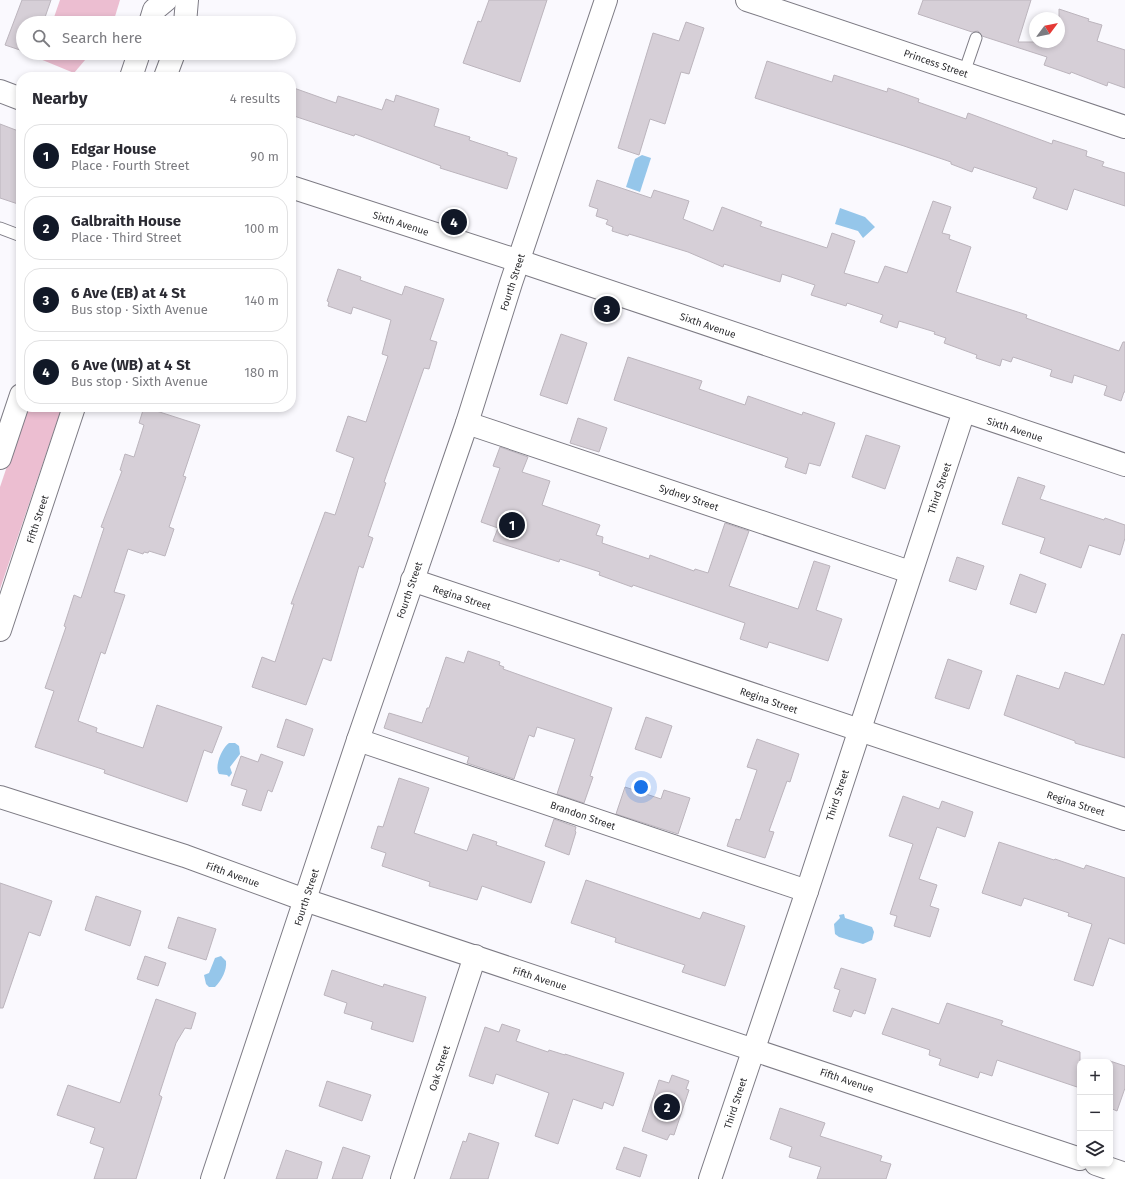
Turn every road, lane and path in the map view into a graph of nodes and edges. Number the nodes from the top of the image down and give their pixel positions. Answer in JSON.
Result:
{"nodes":[{"id":1,"x":166,"y":0,"type":"edge"},
{"id":2,"x":187,"y":0,"type":"edge"},
{"id":3,"x":606,"y":0,"type":"edge"},
{"id":4,"x":747,"y":0,"type":"edge"},
{"id":5,"x":152,"y":16,"type":"edge"},
{"id":6,"x":186,"y":16,"type":"edge"},
{"id":7,"x":976,"y":38,"type":"dead end"},
{"id":8,"x":136,"y":60,"type":"edge"},
{"id":9,"x":171,"y":60,"type":"edge"},
{"id":10,"x":132,"y":72,"type":"edge"},
{"id":11,"x":167,"y":72,"type":"edge"},
{"id":12,"x":964,"y":73,"type":"junction"},
{"id":13,"x":0,"y":91,"type":"edge"},
{"id":14,"x":16,"y":97,"type":"edge"},
{"id":15,"x":1125,"y":127,"type":"edge"},
{"id":16,"x":296,"y":189,"type":"edge"},
{"id":17,"x":0,"y":228,"type":"edge"},
{"id":18,"x":16,"y":234,"type":"edge"},
{"id":19,"x":519,"y":261,"type":"junction"},
{"id":20,"x":16,"y":410,"type":"edge"},
{"id":21,"x":72,"y":412,"type":"edge"},
{"id":22,"x":964,"y":412,"type":"junction"},
{"id":23,"x":468,"y":423,"type":"junction"},
{"id":24,"x":0,"y":458,"type":"edge"},
{"id":25,"x":1125,"y":465,"type":"edge"},
{"id":26,"x":910,"y":572,"type":"junction"},
{"id":27,"x":412,"y":580,"type":"junction"},
{"id":28,"x":0,"y":630,"type":"edge"},
{"id":29,"x":858,"y":730,"type":"junction"},
{"id":30,"x":358,"y":740,"type":"junction"},
{"id":31,"x":0,"y":796,"type":"edge"},
{"id":32,"x":1125,"y":819,"type":"edge"},
{"id":33,"x":807,"y":891,"type":"junction"},
{"id":34,"x":305,"y":900,"type":"junction"},
{"id":35,"x":475,"y":956,"type":"junction"},
{"id":36,"x":753,"y":1048,"type":"junction"},
{"id":37,"x":1077,"y":1158,"type":"edge"},
{"id":38,"x":1105,"y":1167,"type":"edge"},
{"id":39,"x":1125,"y":1174,"type":"edge"},
{"id":40,"x":212,"y":1179,"type":"edge"},
{"id":41,"x":402,"y":1179,"type":"edge"},
{"id":42,"x":710,"y":1179,"type":"edge"}],
"edges":[{"from":1,"to":5,"type":"street"},
{"from":2,"to":6,"type":"street"},
{"from":3,"to":19,"type":"street","name":"Fourth Street"},
{"from":4,"to":12,"type":"street","name":"Princess Street"},
{"from":7,"to":12,"type":"lane"},
{"from":8,"to":10,"type":"street"},
{"from":9,"to":11,"type":"street"},
{"from":12,"to":15,"type":"street","name":"Princess Street"},
{"from":13,"to":14,"type":"street"},
{"from":16,"to":19,"type":"street","name":"Sixth Avenue"},
{"from":17,"to":18,"type":"lane"},
{"from":19,"to":22,"type":"street","name":"Sixth Avenue"},
{"from":19,"to":23,"type":"street","name":"Fourth Street"},
{"from":20,"to":24,"type":"street"},
{"from":21,"to":28,"type":"street","name":"Fifth Street"},
{"from":22,"to":25,"type":"street","name":"Sixth Avenue"},
{"from":22,"to":26,"type":"street","name":"Third Street"},
{"from":23,"to":26,"type":"street","name":"Sydney Street"},
{"from":23,"to":27,"type":"street","name":"Fourth Street"},
{"from":26,"to":29,"type":"street","name":"Third Street"},
{"from":27,"to":29,"type":"street","name":"Regina Street"},
{"from":27,"to":30,"type":"street","name":"Fourth Street"},
{"from":29,"to":32,"type":"street","name":"Regina Street"},
{"from":29,"to":33,"type":"street","name":"Third Street"},
{"from":30,"to":33,"type":"street","name":"Brandon Street"},
{"from":30,"to":34,"type":"street","name":"Fourth Street"},
{"from":31,"to":34,"type":"street","name":"Fifth Avenue"},
{"from":33,"to":36,"type":"street","name":"Third Street"},
{"from":34,"to":35,"type":"street","name":"Fifth Avenue"},
{"from":34,"to":40,"type":"street","name":"Fourth Street"},
{"from":35,"to":36,"type":"street","name":"Fifth Avenue"},
{"from":35,"to":41,"type":"street","name":"Oak Street"},
{"from":36,"to":37,"type":"street","name":"Fifth Avenue"},
{"from":36,"to":42,"type":"street","name":"Third Street"},
{"from":38,"to":39,"type":"street"}]}
